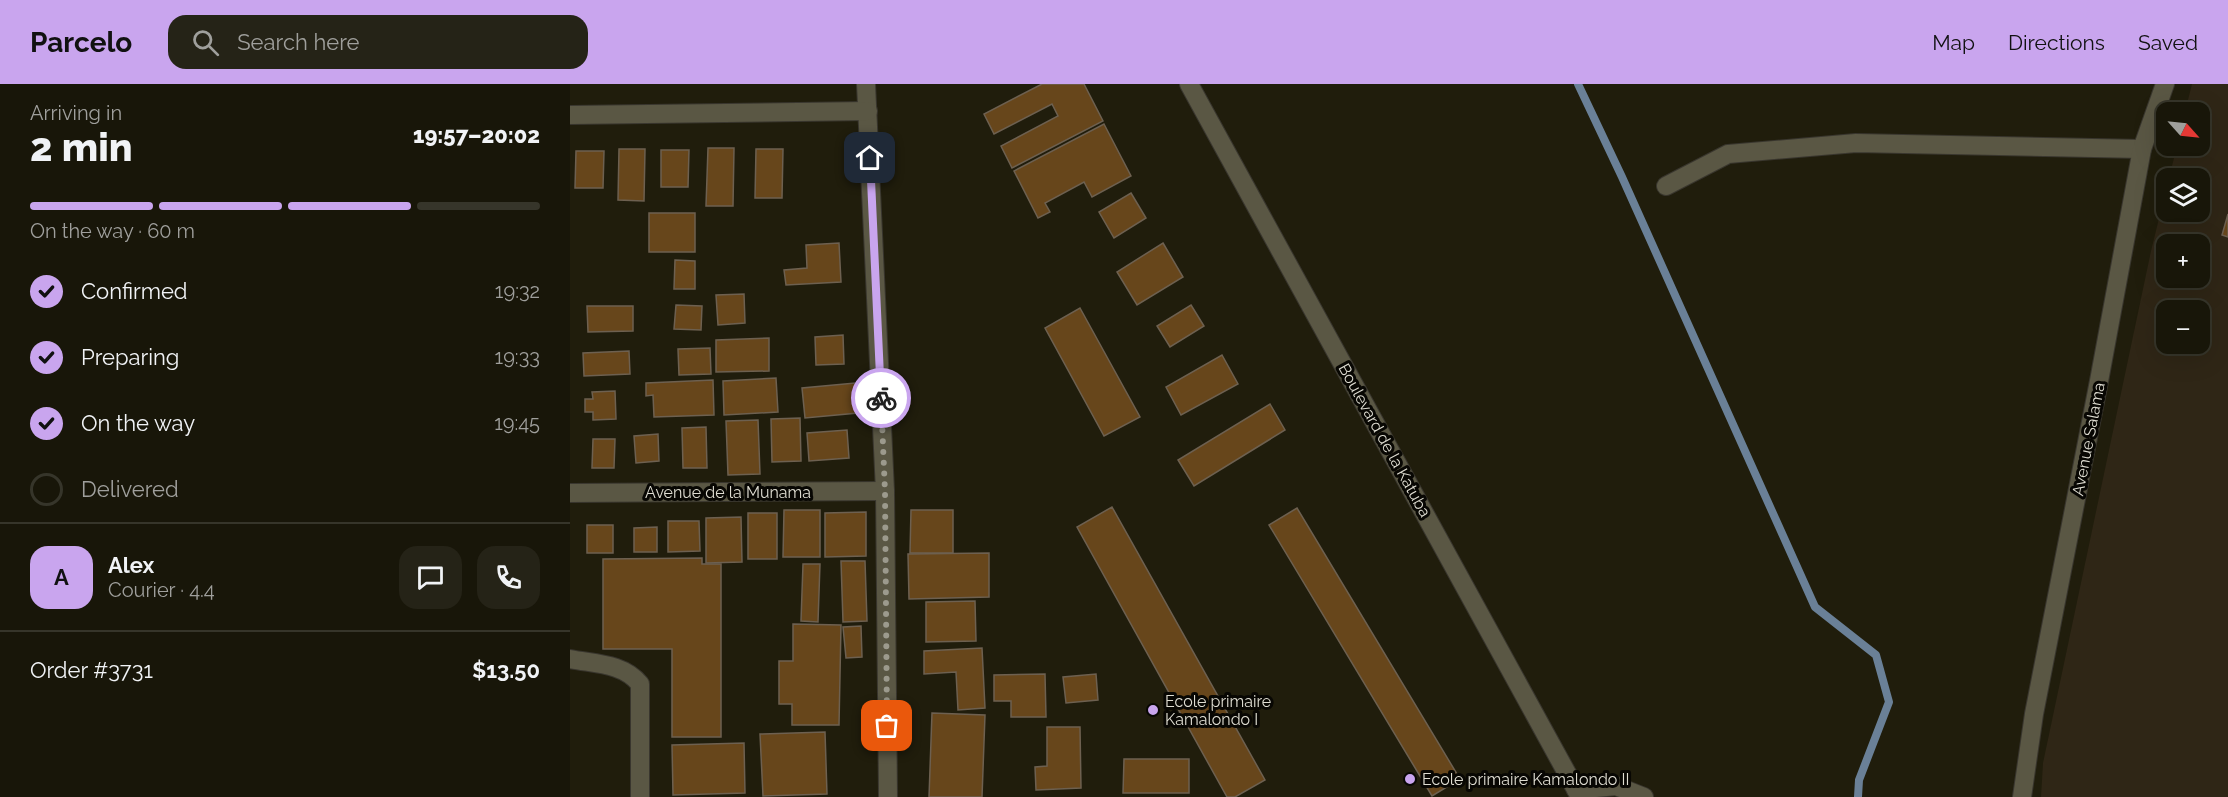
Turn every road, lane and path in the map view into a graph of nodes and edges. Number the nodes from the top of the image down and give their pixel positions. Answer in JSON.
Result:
{"nodes":[{"id":1,"x":866,"y":84,"type":"edge"},
{"id":2,"x":1189,"y":84,"type":"edge"},
{"id":3,"x":2165,"y":84,"type":"edge"},
{"id":4,"x":868,"y":111,"type":"junction"},
{"id":5,"x":570,"y":115,"type":"edge"},
{"id":6,"x":2142,"y":149,"type":"junction"},
{"id":7,"x":1666,"y":186,"type":"dead end"},
{"id":8,"x":885,"y":492,"type":"junction"},
{"id":9,"x":570,"y":493,"type":"edge"},
{"id":10,"x":570,"y":659,"type":"edge"},
{"id":11,"x":1578,"y":793,"type":"edge"},
{"id":12,"x":640,"y":797,"type":"edge"},
{"id":13,"x":888,"y":797,"type":"edge"},
{"id":14,"x":1644,"y":797,"type":"edge"},
{"id":15,"x":2022,"y":797,"type":"edge"}],
"edges":[{"from":1,"to":4,"type":"street"},
{"from":2,"to":11,"type":"street","name":"Boulevard de la Katuba"},
{"from":3,"to":6,"type":"street","name":"Avenue Salama"},
{"from":4,"to":5,"type":"street"},
{"from":4,"to":8,"type":"street"},
{"from":6,"to":7,"type":"street"},
{"from":6,"to":15,"type":"street","name":"Avenue Salama"},
{"from":8,"to":9,"type":"street","name":"Avenue de la Munama"},
{"from":8,"to":13,"type":"street"},
{"from":10,"to":12,"type":"street"},
{"from":11,"to":14,"type":"street"}]}
